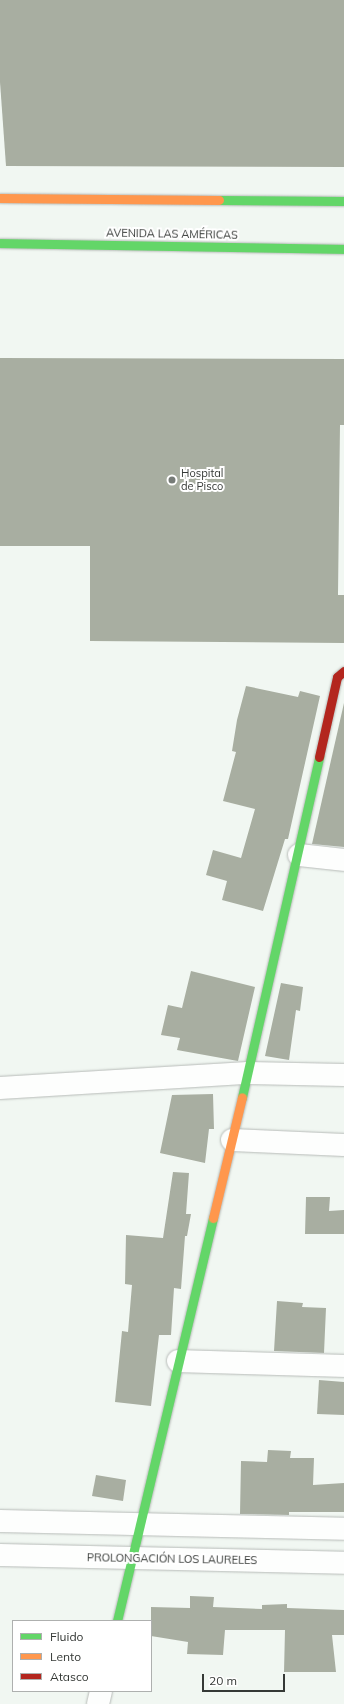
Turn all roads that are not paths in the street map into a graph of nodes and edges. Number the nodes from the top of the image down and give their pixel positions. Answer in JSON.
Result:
{"nodes":[{"id":1,"x":0,"y":198,"type":"edge"},
{"id":2,"x":344,"y":201,"type":"edge"},
{"id":3,"x":0,"y":243,"type":"edge"},
{"id":4,"x":344,"y":249,"type":"edge"},
{"id":5,"x":344,"y":671,"type":"edge"},
{"id":6,"x":299,"y":855,"type":"junction"},
{"id":7,"x":344,"y":860,"type":"edge"},
{"id":8,"x":248,"y":1073,"type":"junction"},
{"id":9,"x":344,"y":1075,"type":"edge"},
{"id":10,"x":0,"y":1088,"type":"edge"},
{"id":11,"x":232,"y":1140,"type":"junction"},
{"id":12,"x":344,"y":1145,"type":"edge"},
{"id":13,"x":178,"y":1361,"type":"junction"},
{"id":14,"x":344,"y":1366,"type":"edge"},
{"id":15,"x":0,"y":1521,"type":"edge"},
{"id":16,"x":140,"y":1523,"type":"junction"},
{"id":17,"x":344,"y":1529,"type":"edge"},
{"id":18,"x":0,"y":1554,"type":"edge"},
{"id":19,"x":132,"y":1558,"type":"junction"},
{"id":20,"x":344,"y":1563,"type":"edge"},
{"id":21,"x":117,"y":1620,"type":"edge"},
{"id":22,"x":101,"y":1692,"type":"edge"},
{"id":23,"x":98,"y":1704,"type":"edge"}],
"edges":[{"from":1,"to":2,"type":"street"},
{"from":3,"to":4,"type":"street","name":"AVENIDA LAS AMÉRICAS"},
{"from":5,"to":6,"type":"street"},
{"from":6,"to":7,"type":"street"},
{"from":6,"to":8,"type":"street"},
{"from":8,"to":9,"type":"street"},
{"from":8,"to":10,"type":"street"},
{"from":8,"to":11,"type":"street"},
{"from":11,"to":12,"type":"street"},
{"from":11,"to":13,"type":"street"},
{"from":13,"to":14,"type":"street"},
{"from":13,"to":16,"type":"street"},
{"from":15,"to":16,"type":"street"},
{"from":16,"to":17,"type":"street"},
{"from":16,"to":19,"type":"street"},
{"from":18,"to":19,"type":"street","name":"PROLONGACIÓN LOS LAURELES"},
{"from":19,"to":20,"type":"street","name":"PROLONGACIÓN LOS LAURELES"},
{"from":19,"to":21,"type":"street"},
{"from":22,"to":23,"type":"street"}]}
